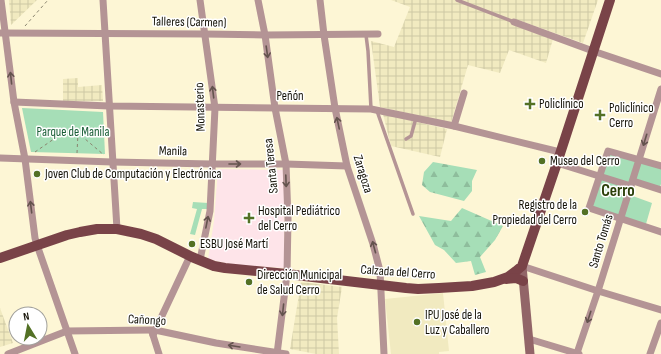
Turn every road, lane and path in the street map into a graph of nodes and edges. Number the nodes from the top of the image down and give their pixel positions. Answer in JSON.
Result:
{"nodes":[{"id":1,"x":1,"y":0,"type":"edge"},
{"id":2,"x":48,"y":0,"type":"edge"},
{"id":3,"x":102,"y":0,"type":"edge"},
{"id":4,"x":200,"y":0,"type":"edge"},
{"id":5,"x":258,"y":0,"type":"edge"},
{"id":6,"x":320,"y":0,"type":"edge"},
{"id":7,"x":457,"y":0,"type":"edge"},
{"id":8,"x":610,"y":0,"type":"edge"},
{"id":9,"x":514,"y":22,"type":"joint"},
{"id":10,"x":3,"y":33,"type":"edge"},
{"id":11,"x":104,"y":33,"type":"junction"},
{"id":12,"x":18,"y":34,"type":"junction"},
{"id":13,"x":205,"y":34,"type":"junction"},
{"id":14,"x":366,"y":34,"type":"junction"},
{"id":15,"x":378,"y":34,"type":"dead end"},
{"id":16,"x":324,"y":35,"type":"junction"},
{"id":17,"x":265,"y":36,"type":"junction"},
{"id":18,"x":593,"y":51,"type":"junction"},
{"id":19,"x":661,"y":74,"type":"edge"},
{"id":20,"x":661,"y":89,"type":"edge"},
{"id":21,"x":464,"y":93,"type":"dead end"},
{"id":22,"x":14,"y":102,"type":"junction"},
{"id":23,"x":109,"y":106,"type":"junction"},
{"id":24,"x":215,"y":108,"type":"junction"},
{"id":25,"x":275,"y":108,"type":"junction"},
{"id":26,"x":335,"y":108,"type":"junction"},
{"id":27,"x":374,"y":110,"type":"junction"},
{"id":28,"x":416,"y":118,"type":"junction"},
{"id":29,"x":454,"y":126,"type":"junction"},
{"id":30,"x":78,"y":133,"type":"junction"},
{"id":31,"x":111,"y":135,"type":"junction"},
{"id":32,"x":406,"y":139,"type":"dead end"},
{"id":33,"x":560,"y":152,"type":"junction"},
{"id":34,"x":0,"y":158,"type":"edge"},
{"id":35,"x":25,"y":159,"type":"junction"},
{"id":36,"x":639,"y":160,"type":"junction"},
{"id":37,"x":76,"y":161,"type":"junction"},
{"id":38,"x":112,"y":162,"type":"junction"},
{"id":39,"x":212,"y":164,"type":"junction"},
{"id":40,"x":286,"y":164,"type":"junction"},
{"id":41,"x":557,"y":164,"type":"junction"},
{"id":42,"x":346,"y":166,"type":"junction"},
{"id":43,"x":661,"y":166,"type":"edge"},
{"id":44,"x":599,"y":176,"type":"junction"},
{"id":45,"x":632,"y":183,"type":"junction"},
{"id":46,"x":661,"y":190,"type":"edge"},
{"id":47,"x":413,"y":214,"type":"dead end"},
{"id":48,"x":621,"y":218,"type":"junction"},
{"id":49,"x":116,"y":229,"type":"junction"},
{"id":50,"x":661,"y":232,"type":"edge"},
{"id":51,"x":37,"y":245,"type":"junction"},
{"id":52,"x":0,"y":258,"type":"edge"},
{"id":53,"x":195,"y":258,"type":"junction"},
{"id":54,"x":522,"y":266,"type":"junction"},
{"id":55,"x":287,"y":274,"type":"junction"},
{"id":56,"x":502,"y":280,"type":"junction"},
{"id":57,"x":523,"y":281,"type":"junction"},
{"id":58,"x":380,"y":285,"type":"junction"},
{"id":59,"x":598,"y":291,"type":"junction"},
{"id":60,"x":661,"y":310,"type":"edge"},
{"id":61,"x":661,"y":323,"type":"edge"},
{"id":62,"x":67,"y":331,"type":"junction"},
{"id":63,"x":153,"y":332,"type":"junction"},
{"id":64,"x":529,"y":339,"type":"junction"},
{"id":65,"x":277,"y":353,"type":"edge"},
{"id":66,"x":8,"y":354,"type":"edge"},
{"id":67,"x":75,"y":354,"type":"edge"},
{"id":68,"x":159,"y":354,"type":"edge"},
{"id":69,"x":286,"y":354,"type":"edge"},
{"id":70,"x":384,"y":354,"type":"edge"},
{"id":71,"x":530,"y":354,"type":"edge"},
{"id":72,"x":578,"y":354,"type":"edge"},
{"id":73,"x":650,"y":354,"type":"edge"}],
"edges":[{"from":1,"to":10,"type":"street"},
{"from":2,"to":12,"type":"path"},
{"from":3,"to":11,"type":"street"},
{"from":4,"to":13,"type":"street","name":"Monasterio"},
{"from":5,"to":17,"type":"street","name":"Santa Teresa"},
{"from":6,"to":16,"type":"street","name":"Zaragoza"},
{"from":7,"to":9,"type":"lane"},
{"from":8,"to":18,"type":"main road"},
{"from":9,"to":18,"type":"street"},
{"from":10,"to":12,"type":"street","name":"Talleres (Carmen)"},
{"from":22,"to":10,"type":"street","one_way":true},
{"from":11,"to":12,"type":"street","name":"Talleres (Carmen)"},
{"from":11,"to":13,"type":"street","name":"Talleres (Carmen)"},
{"from":11,"to":23,"type":"street"},
{"from":13,"to":17,"type":"street","name":"Talleres (Carmen)"},
{"from":24,"to":13,"type":"street","name":"Monasterio","one_way":true},
{"from":14,"to":15,"type":"street","name":"Talleres (Carmen)"},
{"from":14,"to":16,"type":"street","name":"Talleres (Carmen)"},
{"from":14,"to":27,"type":"lane"},
{"from":16,"to":17,"type":"street","name":"Talleres (Carmen)"},
{"from":16,"to":26,"type":"street","name":"Zaragoza"},
{"from":17,"to":25,"type":"street","name":"Santa Teresa","one_way":true},
{"from":18,"to":19,"type":"street"},
{"from":18,"to":33,"type":"main road"},
{"from":20,"to":36,"type":"street","name":"Santo Tomás","one_way":true},
{"from":21,"to":29,"type":"street"},
{"from":22,"to":23,"type":"street","name":"Peñón"},
{"from":22,"to":35,"type":"street"},
{"from":23,"to":24,"type":"street","name":"Peñón"},
{"from":23,"to":31,"type":"street"},
{"from":24,"to":25,"type":"street","name":"Peñón"},
{"from":24,"to":39,"type":"street","name":"Monasterio"},
{"from":25,"to":26,"type":"street","name":"Peñón"},
{"from":25,"to":40,"type":"street","name":"Santa Teresa"},
{"from":26,"to":27,"type":"street","name":"Peñón"},
{"from":42,"to":26,"type":"street","name":"Zaragoza","one_way":true},
{"from":27,"to":28,"type":"street","name":"Peñón"},
{"from":27,"to":47,"type":"lane"},
{"from":28,"to":29,"type":"street","name":"Peñón"},
{"from":28,"to":32,"type":"lane"},
{"from":29,"to":33,"type":"street","name":"Peñón"},
{"from":30,"to":31,"type":"path"},
{"from":30,"to":35,"type":"path"},
{"from":30,"to":37,"type":"path"},
{"from":30,"to":38,"type":"path"},
{"from":31,"to":38,"type":"street"},
{"from":33,"to":41,"type":"main road"},
{"from":34,"to":35,"type":"street","name":"Manila"},
{"from":35,"to":37,"type":"street","name":"Manila"},
{"from":51,"to":35,"type":"street","one_way":true},
{"from":36,"to":43,"type":"street"},
{"from":36,"to":44,"type":"street"},
{"from":36,"to":45,"type":"street","name":"Santo Tomás"},
{"from":37,"to":38,"type":"street","name":"Manila"},
{"from":38,"to":39,"type":"street","name":"Manila"},
{"from":38,"to":49,"type":"street"},
{"from":39,"to":40,"type":"street","name":"Manila","one_way":true},
{"from":53,"to":39,"type":"street","name":"Monasterio","one_way":true},
{"from":40,"to":42,"type":"street","name":"Manila"},
{"from":40,"to":55,"type":"street","name":"Santa Teresa","one_way":true},
{"from":41,"to":44,"type":"street"},
{"from":41,"to":54,"type":"main road"},
{"from":58,"to":42,"type":"street","name":"Zaragoza","one_way":true},
{"from":44,"to":45,"type":"street"},
{"from":44,"to":48,"type":"street"},
{"from":45,"to":46,"type":"street"},
{"from":45,"to":48,"type":"street","name":"Santo Tomás"},
{"from":48,"to":50,"type":"street"},
{"from":48,"to":59,"type":"street","name":"Santo Tomás"},
{"from":49,"to":51,"type":"main road","name":"Calzada del Cerro"},
{"from":49,"to":53,"type":"main road","name":"Calzada del Cerro"},
{"from":51,"to":52,"type":"main road","name":"Calzada del Cerro"},
{"from":51,"to":62,"type":"street"},
{"from":53,"to":55,"type":"main road","name":"Calzada del Cerro"},
{"from":53,"to":63,"type":"street","name":"Monasterio"},
{"from":54,"to":56,"type":"main road","name":"Calzada del Cerro"},
{"from":54,"to":57,"type":"street"},
{"from":54,"to":59,"type":"street"},
{"from":55,"to":58,"type":"main road","name":"Calzada del Cerro"},
{"from":55,"to":65,"type":"street","name":"Santa Teresa","one_way":true},
{"from":56,"to":57,"type":"main road"},
{"from":56,"to":58,"type":"main road","name":"Calzada del Cerro"},
{"from":57,"to":64,"type":"street"},
{"from":58,"to":70,"type":"street","name":"Zaragoza"},
{"from":59,"to":60,"type":"street"},
{"from":59,"to":72,"type":"street","name":"Santo Tomás","one_way":true},
{"from":61,"to":73,"type":"street"},
{"from":62,"to":63,"type":"street","name":"Cañongo"},
{"from":62,"to":66,"type":"street","name":"Cañongo"},
{"from":62,"to":67,"type":"street"},
{"from":65,"to":63,"type":"street","name":"Cañongo","one_way":true},
{"from":63,"to":68,"type":"street"},
{"from":64,"to":71,"type":"street"},
{"from":64,"to":72,"type":"street"},
{"from":65,"to":69,"type":"street","name":"Cañongo"}]}
